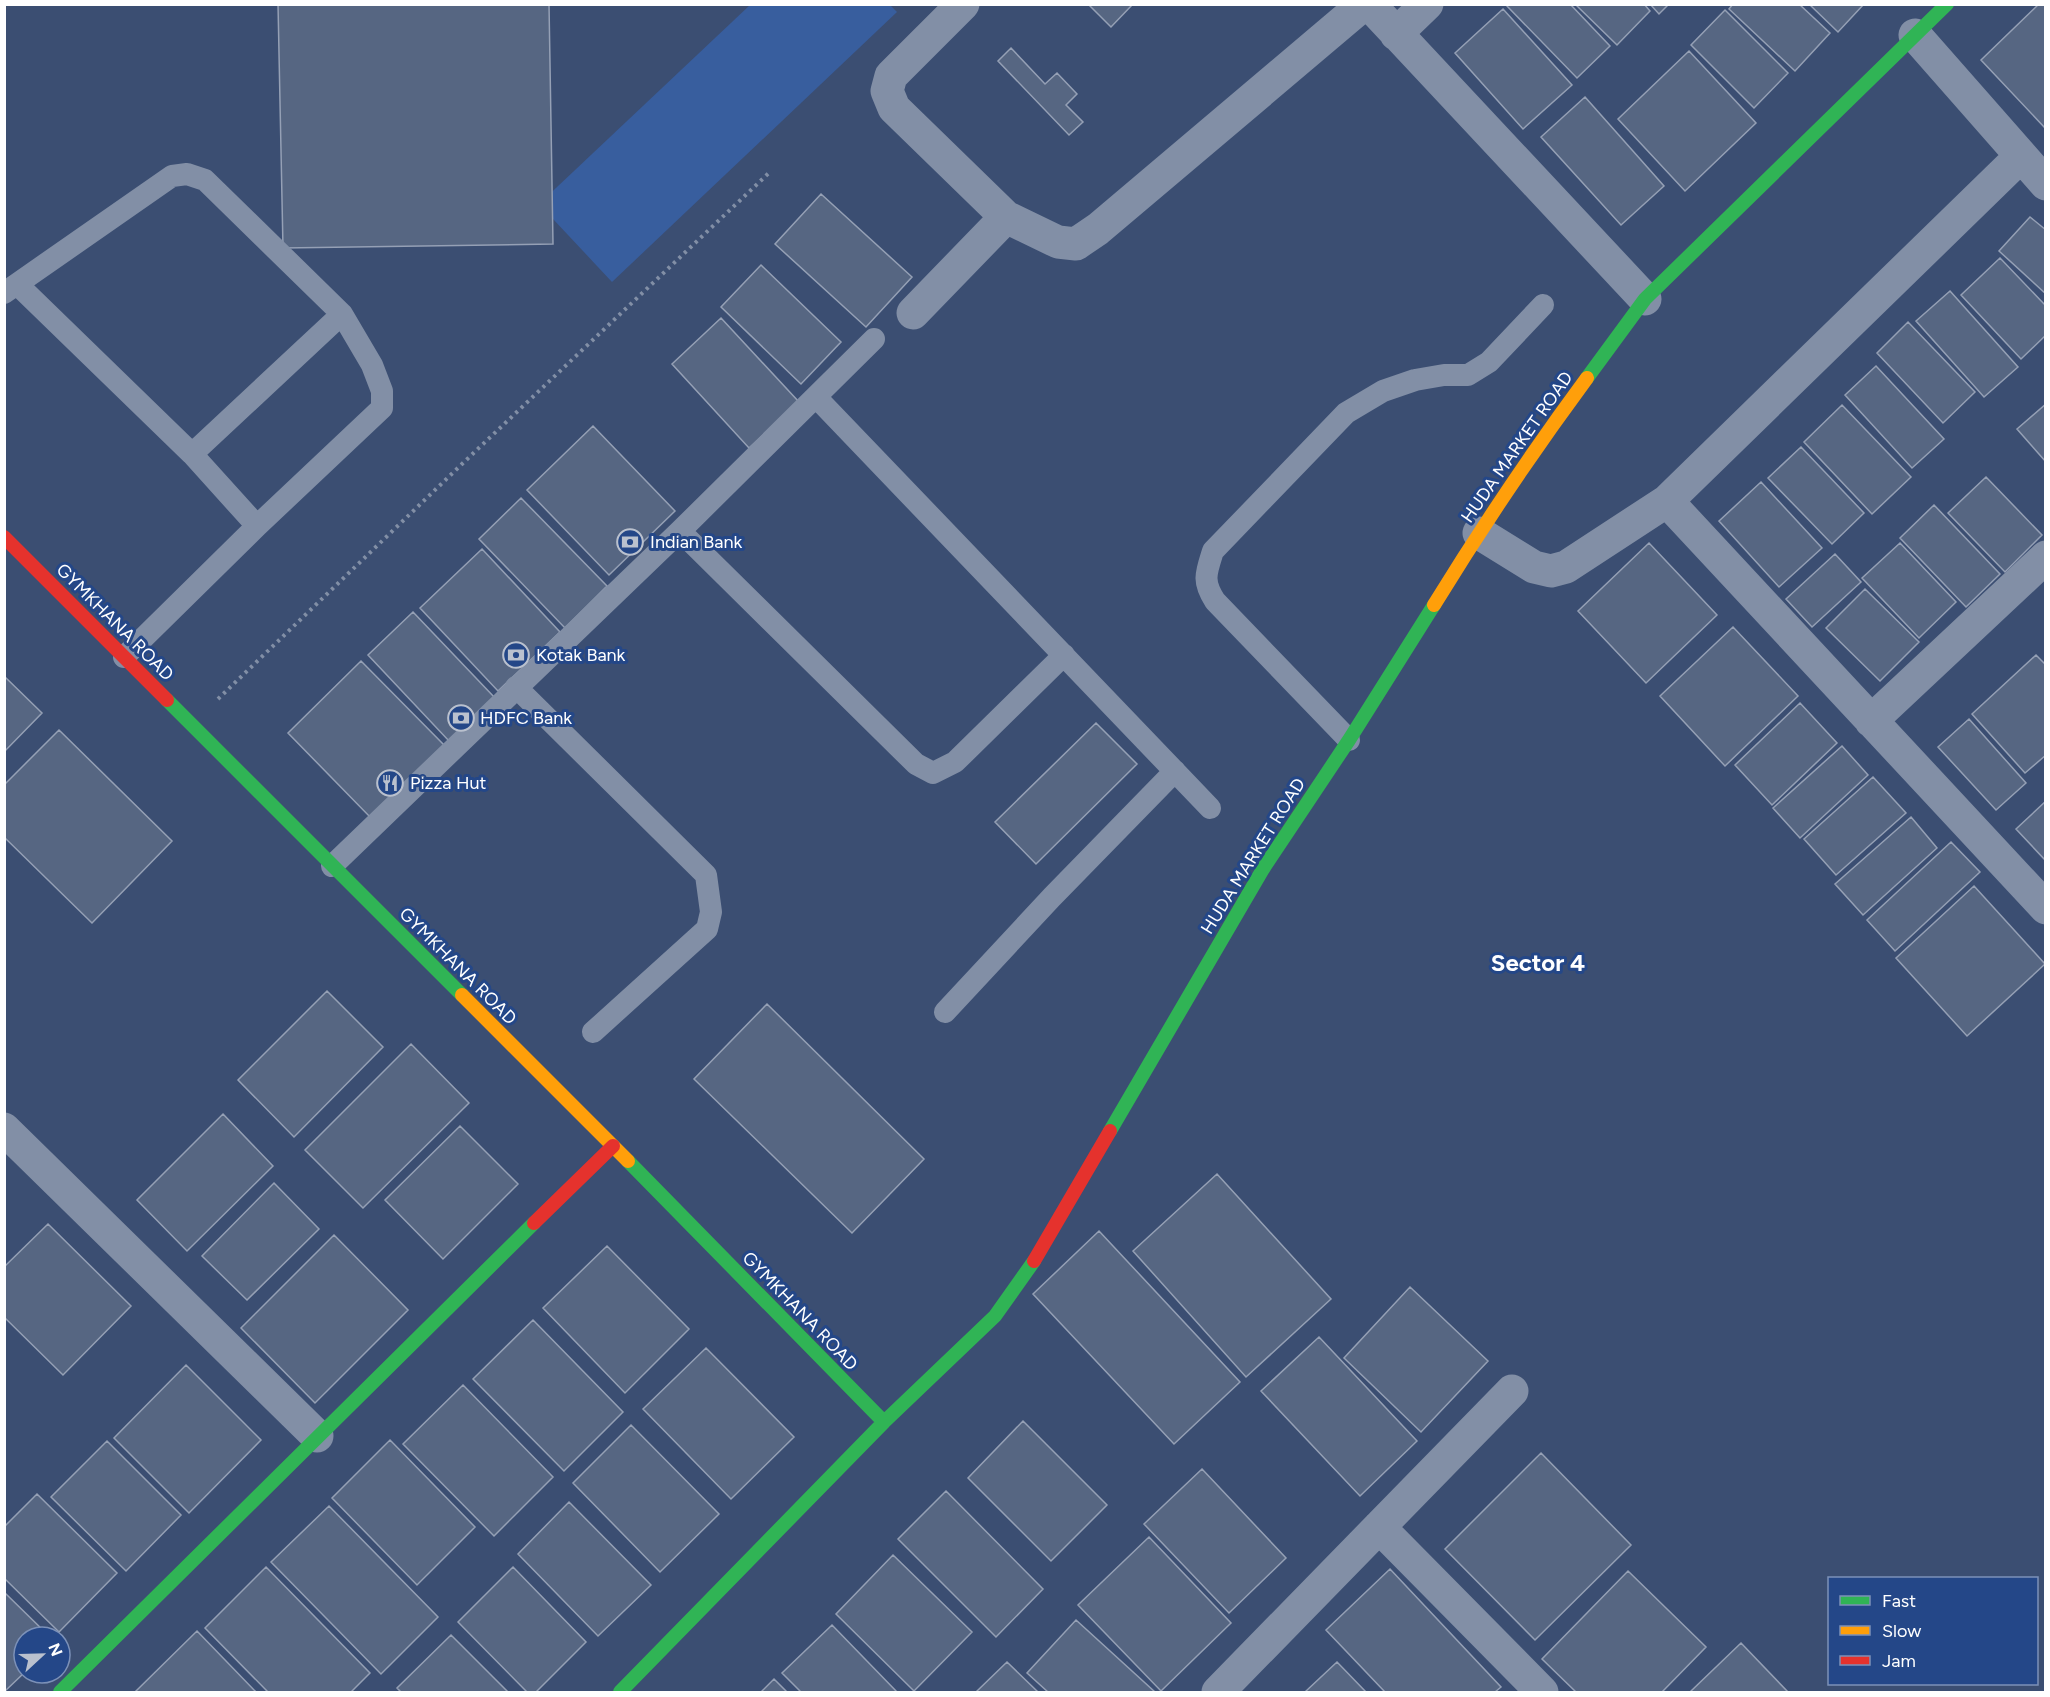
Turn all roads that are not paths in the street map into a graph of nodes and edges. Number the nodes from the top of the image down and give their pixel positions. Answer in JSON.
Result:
{"nodes":[{"id":1,"x":963,"y":4,"type":"edge"},
{"id":2,"x":1366,"y":4,"type":"edge"},
{"id":3,"x":1427,"y":4,"type":"edge"},
{"id":4,"x":1947,"y":4,"type":"edge"},
{"id":5,"x":1396,"y":34,"type":"junction"},
{"id":6,"x":1915,"y":35,"type":"junction"},
{"id":7,"x":2020,"y":157,"type":"junction"},
{"id":8,"x":2046,"y":184,"type":"edge"},
{"id":9,"x":1006,"y":217,"type":"junction"},
{"id":10,"x":11,"y":288,"type":"edge"},
{"id":11,"x":1646,"y":299,"type":"junction"},
{"id":12,"x":1544,"y":305,"type":"dead end"},
{"id":13,"x":913,"y":313,"type":"dead end"},
{"id":14,"x":342,"y":314,"type":"junction"},
{"id":15,"x":874,"y":339,"type":"dead end"},
{"id":16,"x":816,"y":397,"type":"junction"},
{"id":17,"x":192,"y":454,"type":"junction"},
{"id":18,"x":1667,"y":501,"type":"junction"},
{"id":19,"x":257,"y":526,"type":"junction"},
{"id":20,"x":680,"y":531,"type":"junction"},
{"id":21,"x":1479,"y":533,"type":"junction"},
{"id":22,"x":4,"y":537,"type":"edge"},
{"id":23,"x":2046,"y":557,"type":"edge"},
{"id":24,"x":1064,"y":656,"type":"junction"},
{"id":25,"x":124,"y":657,"type":"junction"},
{"id":26,"x":516,"y":687,"type":"junction"},
{"id":27,"x":1871,"y":721,"type":"junction"},
{"id":28,"x":1349,"y":740,"type":"junction"},
{"id":29,"x":1175,"y":771,"type":"junction"},
{"id":30,"x":1210,"y":808,"type":"dead end"},
{"id":31,"x":332,"y":866,"type":"junction"},
{"id":32,"x":2046,"y":908,"type":"edge"},
{"id":33,"x":945,"y":1012,"type":"dead end"},
{"id":34,"x":593,"y":1032,"type":"dead end"},
{"id":35,"x":10,"y":1145,"type":"edge"},
{"id":36,"x":614,"y":1146,"type":"junction"},
{"id":37,"x":1512,"y":1391,"type":"dead end"},
{"id":38,"x":884,"y":1422,"type":"junction"},
{"id":39,"x":317,"y":1436,"type":"junction"},
{"id":40,"x":1379,"y":1527,"type":"junction"},
{"id":41,"x":60,"y":1692,"type":"edge"},
{"id":42,"x":620,"y":1692,"type":"edge"},
{"id":43,"x":1218,"y":1692,"type":"edge"},
{"id":44,"x":1542,"y":1692,"type":"edge"}],
"edges":[{"from":1,"to":9,"type":"street"},
{"from":2,"to":5,"type":"street"},
{"from":2,"to":9,"type":"street"},
{"from":3,"to":5,"type":"street"},
{"from":4,"to":6,"type":"street","name":"HUDA MARKET ROAD"},
{"from":5,"to":11,"type":"street"},
{"from":6,"to":7,"type":"street"},
{"from":6,"to":11,"type":"street","name":"HUDA MARKET ROAD"},
{"from":7,"to":8,"type":"street"},
{"from":7,"to":18,"type":"street"},
{"from":9,"to":13,"type":"street"},
{"from":10,"to":14,"type":"lane"},
{"from":10,"to":17,"type":"lane"},
{"from":11,"to":21,"type":"street","name":"HUDA MARKET ROAD"},
{"from":12,"to":28,"type":"lane"},
{"from":14,"to":17,"type":"lane"},
{"from":14,"to":19,"type":"lane"},
{"from":15,"to":16,"type":"lane"},
{"from":16,"to":20,"type":"lane"},
{"from":16,"to":24,"type":"lane"},
{"from":17,"to":19,"type":"lane"},
{"from":18,"to":21,"type":"street"},
{"from":18,"to":27,"type":"street"},
{"from":19,"to":25,"type":"lane"},
{"from":20,"to":24,"type":"lane"},
{"from":20,"to":26,"type":"lane"},
{"from":21,"to":28,"type":"street","name":"HUDA MARKET ROAD"},
{"from":22,"to":25,"type":"street","name":"GYMKHANA ROAD"},
{"from":23,"to":27,"type":"street"},
{"from":24,"to":29,"type":"lane"},
{"from":25,"to":31,"type":"street","name":"GYMKHANA ROAD"},
{"from":26,"to":31,"type":"lane"},
{"from":26,"to":34,"type":"lane"},
{"from":27,"to":32,"type":"street"},
{"from":28,"to":38,"type":"street","name":"HUDA MARKET ROAD"},
{"from":29,"to":30,"type":"lane"},
{"from":29,"to":33,"type":"lane"},
{"from":31,"to":36,"type":"street","name":"GYMKHANA ROAD"},
{"from":35,"to":39,"type":"street"},
{"from":36,"to":38,"type":"street","name":"GYMKHANA ROAD"},
{"from":36,"to":39,"type":"street"},
{"from":37,"to":40,"type":"street"},
{"from":38,"to":42,"type":"street","name":"HUDA MARKET ROAD"},
{"from":39,"to":41,"type":"street"},
{"from":40,"to":43,"type":"street"},
{"from":40,"to":44,"type":"street"}]}
